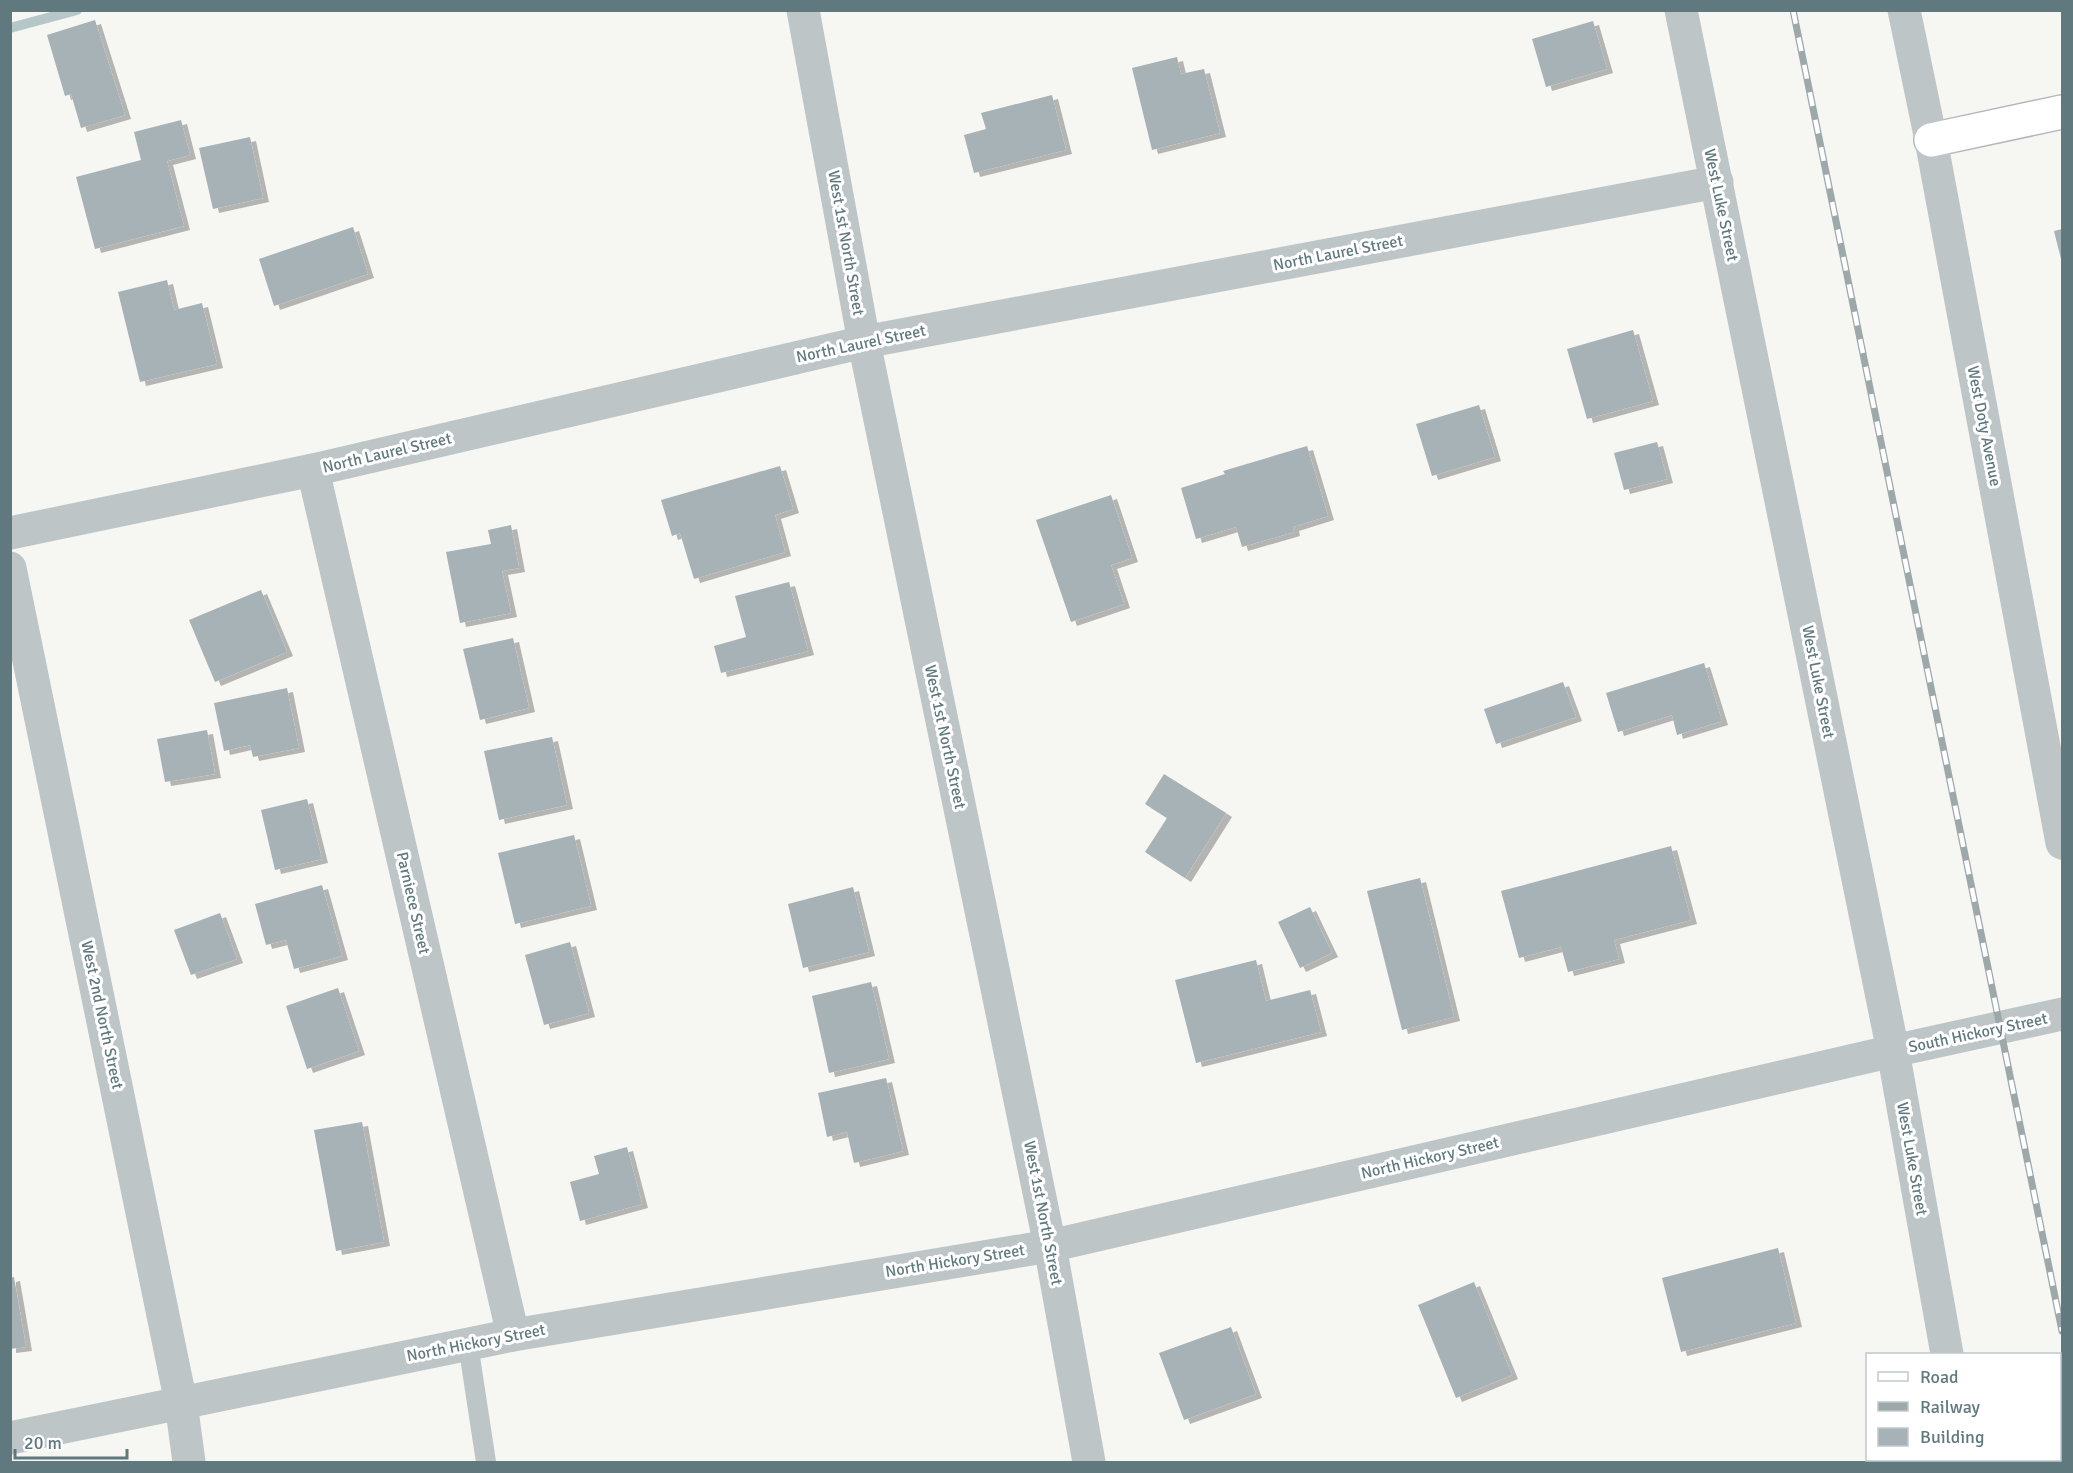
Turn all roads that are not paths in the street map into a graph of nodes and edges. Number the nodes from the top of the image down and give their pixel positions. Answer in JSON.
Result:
{"nodes":[{"id":1,"x":803,"y":10,"type":"edge"},
{"id":2,"x":1681,"y":10,"type":"edge"},
{"id":3,"x":1904,"y":10,"type":"edge"},
{"id":4,"x":2062,"y":112,"type":"edge"},
{"id":5,"x":1931,"y":140,"type":"junction"},
{"id":6,"x":1717,"y":182,"type":"junction"},
{"id":7,"x":864,"y":342,"type":"junction"},
{"id":8,"x":313,"y":470,"type":"junction"},
{"id":9,"x":10,"y":533,"type":"edge"},
{"id":10,"x":10,"y":568,"type":"edge"},
{"id":11,"x":2062,"y":843,"type":"edge"},
{"id":12,"x":2062,"y":1014,"type":"edge"},
{"id":13,"x":1893,"y":1051,"type":"junction"},
{"id":14,"x":1050,"y":1245,"type":"junction"},
{"id":15,"x":513,"y":1335,"type":"junction"},
{"id":16,"x":468,"y":1344,"type":"junction"},
{"id":17,"x":1947,"y":1353,"type":"edge"},
{"id":18,"x":181,"y":1403,"type":"junction"},
{"id":19,"x":10,"y":1438,"type":"edge"},
{"id":20,"x":189,"y":1462,"type":"edge"},
{"id":21,"x":486,"y":1462,"type":"edge"},
{"id":22,"x":1089,"y":1462,"type":"edge"}],
"edges":[{"from":1,"to":7,"type":"street","name":"West 1st North Street"},
{"from":2,"to":6,"type":"street","name":"West Luke Street"},
{"from":3,"to":5,"type":"street","name":"West Doty Avenue"},
{"from":4,"to":5,"type":"street"},
{"from":5,"to":11,"type":"street","name":"West Doty Avenue"},
{"from":6,"to":7,"type":"street","name":"North Laurel Street"},
{"from":6,"to":13,"type":"street","name":"West Luke Street"},
{"from":7,"to":8,"type":"street","name":"North Laurel Street"},
{"from":7,"to":14,"type":"street","name":"West 1st North Street"},
{"from":8,"to":9,"type":"street","name":"North Laurel Street"},
{"from":8,"to":15,"type":"street","name":"Parniece Street"},
{"from":10,"to":18,"type":"street","name":"West 2nd North Street"},
{"from":12,"to":13,"type":"street","name":"South Hickory Street"},
{"from":13,"to":14,"type":"street","name":"North Hickory Street"},
{"from":13,"to":17,"type":"street","name":"West Luke Street"},
{"from":14,"to":15,"type":"street","name":"North Hickory Street"},
{"from":14,"to":22,"type":"street","name":"West 1st North Street"},
{"from":15,"to":16,"type":"street","name":"North Hickory Street"},
{"from":16,"to":18,"type":"street","name":"North Hickory Street"},
{"from":16,"to":21,"type":"lane"},
{"from":18,"to":19,"type":"street","name":"North Hickory Street"},
{"from":18,"to":20,"type":"street","name":"West 2nd North Street"}]}
